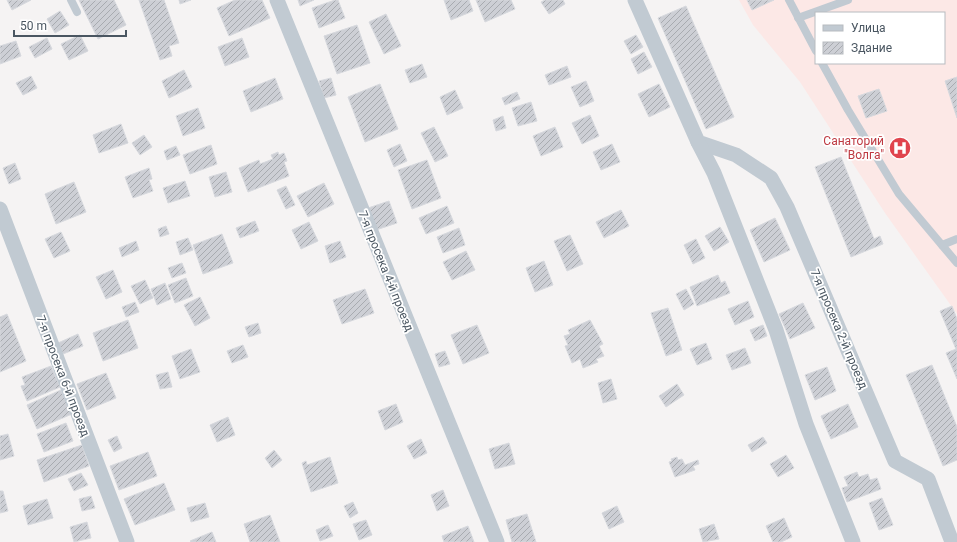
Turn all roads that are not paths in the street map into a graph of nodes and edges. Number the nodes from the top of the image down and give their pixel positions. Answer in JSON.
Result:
{"nodes":[{"id":1,"x":71,"y":0,"type":"edge"},
{"id":2,"x":277,"y":0,"type":"edge"},
{"id":3,"x":635,"y":0,"type":"edge"},
{"id":4,"x":789,"y":0,"type":"edge"},
{"id":5,"x":848,"y":0,"type":"edge"},
{"id":6,"x":77,"y":12,"type":"dead end"},
{"id":7,"x":798,"y":18,"type":"junction"},
{"id":8,"x":815,"y":49,"type":"edge"},
{"id":9,"x":823,"y":64,"type":"edge"},
{"id":10,"x":698,"y":142,"type":"junction"},
{"id":11,"x":0,"y":209,"type":"edge"},
{"id":12,"x":957,"y":240,"type":"edge"},
{"id":13,"x":942,"y":245,"type":"junction"},
{"id":14,"x":957,"y":263,"type":"edge"},
{"id":15,"x":127,"y":542,"type":"edge"},
{"id":16,"x":496,"y":542,"type":"edge"},
{"id":17,"x":852,"y":542,"type":"edge"},
{"id":18,"x":952,"y":542,"type":"edge"}],
"edges":[{"from":1,"to":6,"type":"lane"},
{"from":2,"to":16,"type":"street","name":"7-я просека 4-й проезд"},
{"from":3,"to":10,"type":"street"},
{"from":4,"to":7,"type":"lane"},
{"from":5,"to":7,"type":"lane"},
{"from":7,"to":8,"type":"lane"},
{"from":9,"to":13,"type":"lane"},
{"from":10,"to":17,"type":"street"},
{"from":10,"to":18,"type":"street","name":"7-я просека 2-й проезд"},
{"from":11,"to":15,"type":"street","name":"7-я просека 6-й проезд"},
{"from":12,"to":13,"type":"lane"},
{"from":13,"to":14,"type":"lane"}]}
